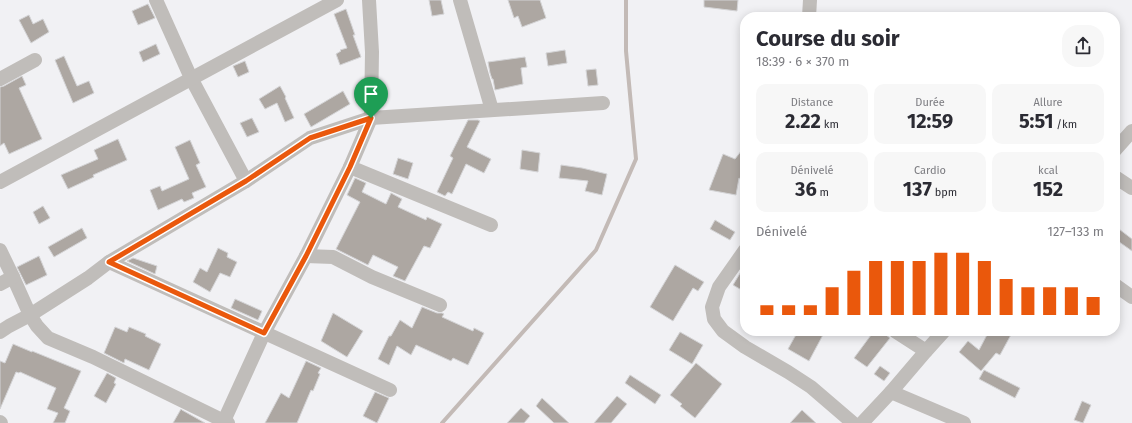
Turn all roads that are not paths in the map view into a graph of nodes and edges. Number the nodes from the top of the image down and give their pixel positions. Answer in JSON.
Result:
{"nodes":[{"id":1,"x":156,"y":0,"type":"edge"},
{"id":2,"x":337,"y":0,"type":"edge"},
{"id":3,"x":369,"y":0,"type":"edge"},
{"id":4,"x":460,"y":0,"type":"edge"},
{"id":5,"x":810,"y":0,"type":"edge"},
{"id":6,"x":809,"y":12,"type":"edge"},
{"id":7,"x":35,"y":60,"type":"dead end"},
{"id":8,"x":191,"y":78,"type":"junction"},
{"id":9,"x":0,"y":79,"type":"edge"},
{"id":10,"x":603,"y":103,"type":"dead end"},
{"id":11,"x":492,"y":110,"type":"junction"},
{"id":12,"x":371,"y":118,"type":"junction"},
{"id":13,"x":1132,"y":131,"type":"edge"},
{"id":14,"x":1120,"y":144,"type":"edge"},
{"id":15,"x":350,"y":167,"type":"junction"},
{"id":16,"x":1120,"y":180,"type":"edge"},
{"id":17,"x":246,"y":181,"type":"junction"},
{"id":18,"x":0,"y":182,"type":"edge"},
{"id":19,"x":1132,"y":188,"type":"edge"},
{"id":20,"x":491,"y":225,"type":"dead end"},
{"id":21,"x":0,"y":250,"type":"edge"},
{"id":22,"x":306,"y":256,"type":"junction"},
{"id":23,"x":740,"y":257,"type":"edge"},
{"id":24,"x":109,"y":262,"type":"junction"},
{"id":25,"x":13,"y":277,"type":"junction"},
{"id":26,"x":0,"y":284,"type":"edge"},
{"id":27,"x":1120,"y":289,"type":"edge"},
{"id":28,"x":1132,"y":297,"type":"edge"},
{"id":29,"x":440,"y":305,"type":"dead end"},
{"id":30,"x":30,"y":315,"type":"junction"},
{"id":31,"x":0,"y":332,"type":"edge"},
{"id":32,"x":264,"y":333,"type":"junction"},
{"id":33,"x":903,"y":336,"type":"edge"},
{"id":34,"x":940,"y":336,"type":"edge"},
{"id":35,"x":926,"y":351,"type":"junction"},
{"id":36,"x":390,"y":390,"type":"dead end"},
{"id":37,"x":891,"y":392,"type":"junction"},
{"id":38,"x":225,"y":422,"type":"edge"},
{"id":39,"x":853,"y":423,"type":"edge"},
{"id":40,"x":862,"y":423,"type":"edge"},
{"id":41,"x":964,"y":423,"type":"edge"}],
"edges":[{"from":1,"to":8,"type":"street"},
{"from":2,"to":8,"type":"street"},
{"from":3,"to":12,"type":"street"},
{"from":4,"to":11,"type":"street"},
{"from":5,"to":6,"type":"street"},
{"from":7,"to":9,"type":"street"},
{"from":8,"to":17,"type":"street"},
{"from":8,"to":18,"type":"street"},
{"from":10,"to":11,"type":"street"},
{"from":11,"to":12,"type":"street"},
{"from":12,"to":15,"type":"street"},
{"from":12,"to":17,"type":"street"},
{"from":13,"to":14,"type":"street"},
{"from":15,"to":20,"type":"street"},
{"from":15,"to":22,"type":"street"},
{"from":16,"to":19,"type":"street"},
{"from":17,"to":24,"type":"street"},
{"from":21,"to":25,"type":"street"},
{"from":22,"to":29,"type":"street"},
{"from":22,"to":32,"type":"street"},
{"from":23,"to":39,"type":"street"},
{"from":24,"to":30,"type":"street"},
{"from":24,"to":32,"type":"street"},
{"from":25,"to":26,"type":"street"},
{"from":25,"to":30,"type":"street"},
{"from":27,"to":28,"type":"street"},
{"from":30,"to":31,"type":"street"},
{"from":30,"to":38,"type":"street"},
{"from":32,"to":36,"type":"street"},
{"from":32,"to":38,"type":"street"},
{"from":33,"to":35,"type":"street"},
{"from":34,"to":35,"type":"street"},
{"from":35,"to":37,"type":"street"},
{"from":37,"to":40,"type":"street"},
{"from":37,"to":41,"type":"street"}]}
